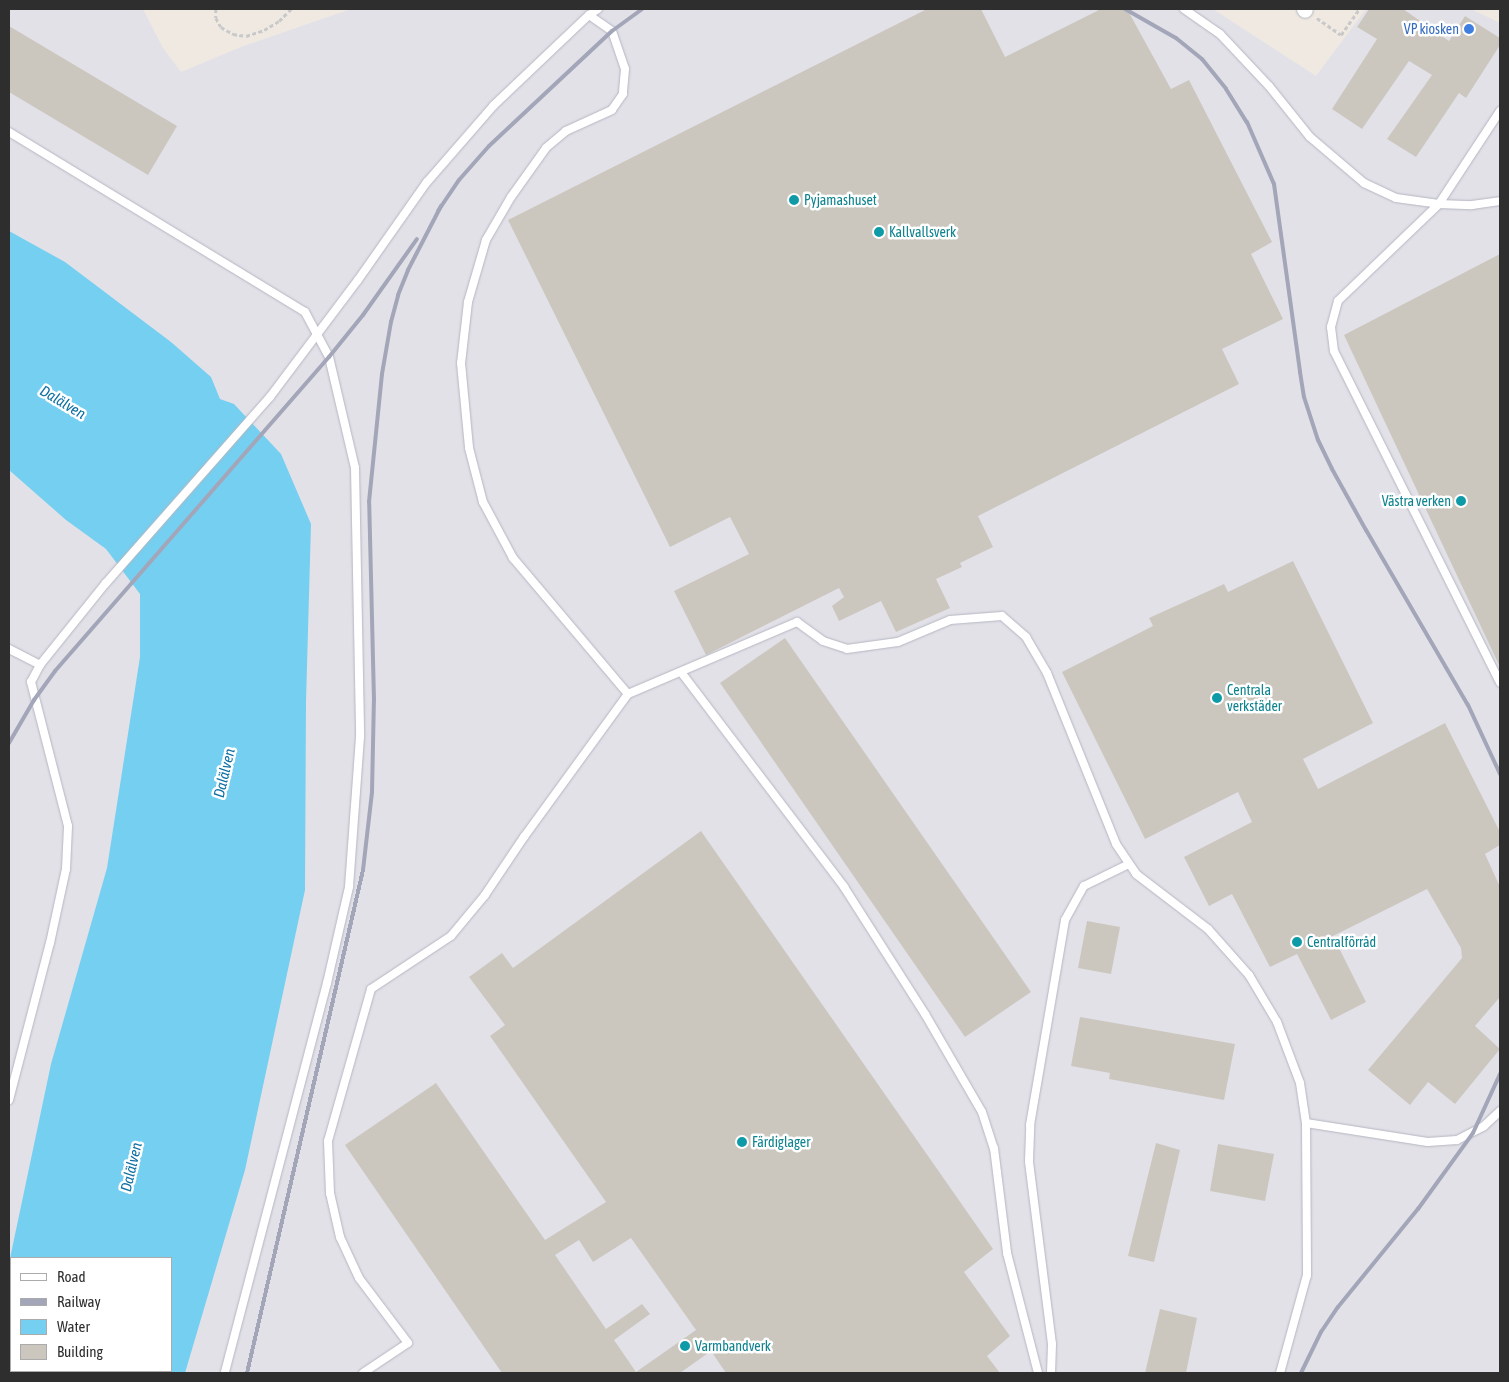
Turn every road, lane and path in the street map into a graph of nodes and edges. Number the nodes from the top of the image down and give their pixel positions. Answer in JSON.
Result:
{"nodes":[{"id":1,"x":216,"y":9,"type":"edge"},
{"id":2,"x":291,"y":9,"type":"edge"},
{"id":3,"x":598,"y":9,"type":"edge"},
{"id":4,"x":1184,"y":9,"type":"edge"},
{"id":5,"x":1305,"y":9,"type":"edge"},
{"id":6,"x":1360,"y":9,"type":"edge"},
{"id":7,"x":589,"y":15,"type":"junction"},
{"id":8,"x":1500,"y":111,"type":"edge"},
{"id":9,"x":9,"y":132,"type":"edge"},
{"id":10,"x":1500,"y":201,"type":"edge"},
{"id":11,"x":1439,"y":204,"type":"junction"},
{"id":12,"x":318,"y":335,"type":"junction"},
{"id":13,"x":9,"y":649,"type":"edge"},
{"id":14,"x":40,"y":665,"type":"junction"},
{"id":15,"x":681,"y":672,"type":"junction"},
{"id":16,"x":1500,"y":683,"type":"edge"},
{"id":17,"x":628,"y":694,"type":"junction"},
{"id":18,"x":1129,"y":864,"type":"junction"},
{"id":19,"x":9,"y":1100,"type":"edge"},
{"id":20,"x":1500,"y":1111,"type":"edge"},
{"id":21,"x":1306,"y":1123,"type":"junction"},
{"id":22,"x":225,"y":1373,"type":"edge"},
{"id":23,"x":363,"y":1373,"type":"edge"},
{"id":24,"x":1038,"y":1373,"type":"edge"},
{"id":25,"x":1051,"y":1373,"type":"edge"},
{"id":26,"x":1280,"y":1373,"type":"edge"}],
"edges":[{"from":1,"to":2,"type":"path"},
{"from":3,"to":7,"type":"lane"},
{"from":4,"to":11,"type":"lane"},
{"from":5,"to":6,"type":"path"},
{"from":7,"to":12,"type":"lane"},
{"from":7,"to":17,"type":"lane"},
{"from":8,"to":11,"type":"lane"},
{"from":9,"to":12,"type":"lane"},
{"from":10,"to":11,"type":"lane"},
{"from":11,"to":16,"type":"lane"},
{"from":12,"to":14,"type":"lane"},
{"from":12,"to":22,"type":"lane"},
{"from":13,"to":14,"type":"lane"},
{"from":14,"to":19,"type":"lane"},
{"from":15,"to":17,"type":"lane"},
{"from":15,"to":18,"type":"lane"},
{"from":15,"to":24,"type":"lane"},
{"from":17,"to":23,"type":"lane"},
{"from":18,"to":21,"type":"lane"},
{"from":18,"to":25,"type":"lane"},
{"from":20,"to":21,"type":"lane"},
{"from":21,"to":26,"type":"lane"}]}
